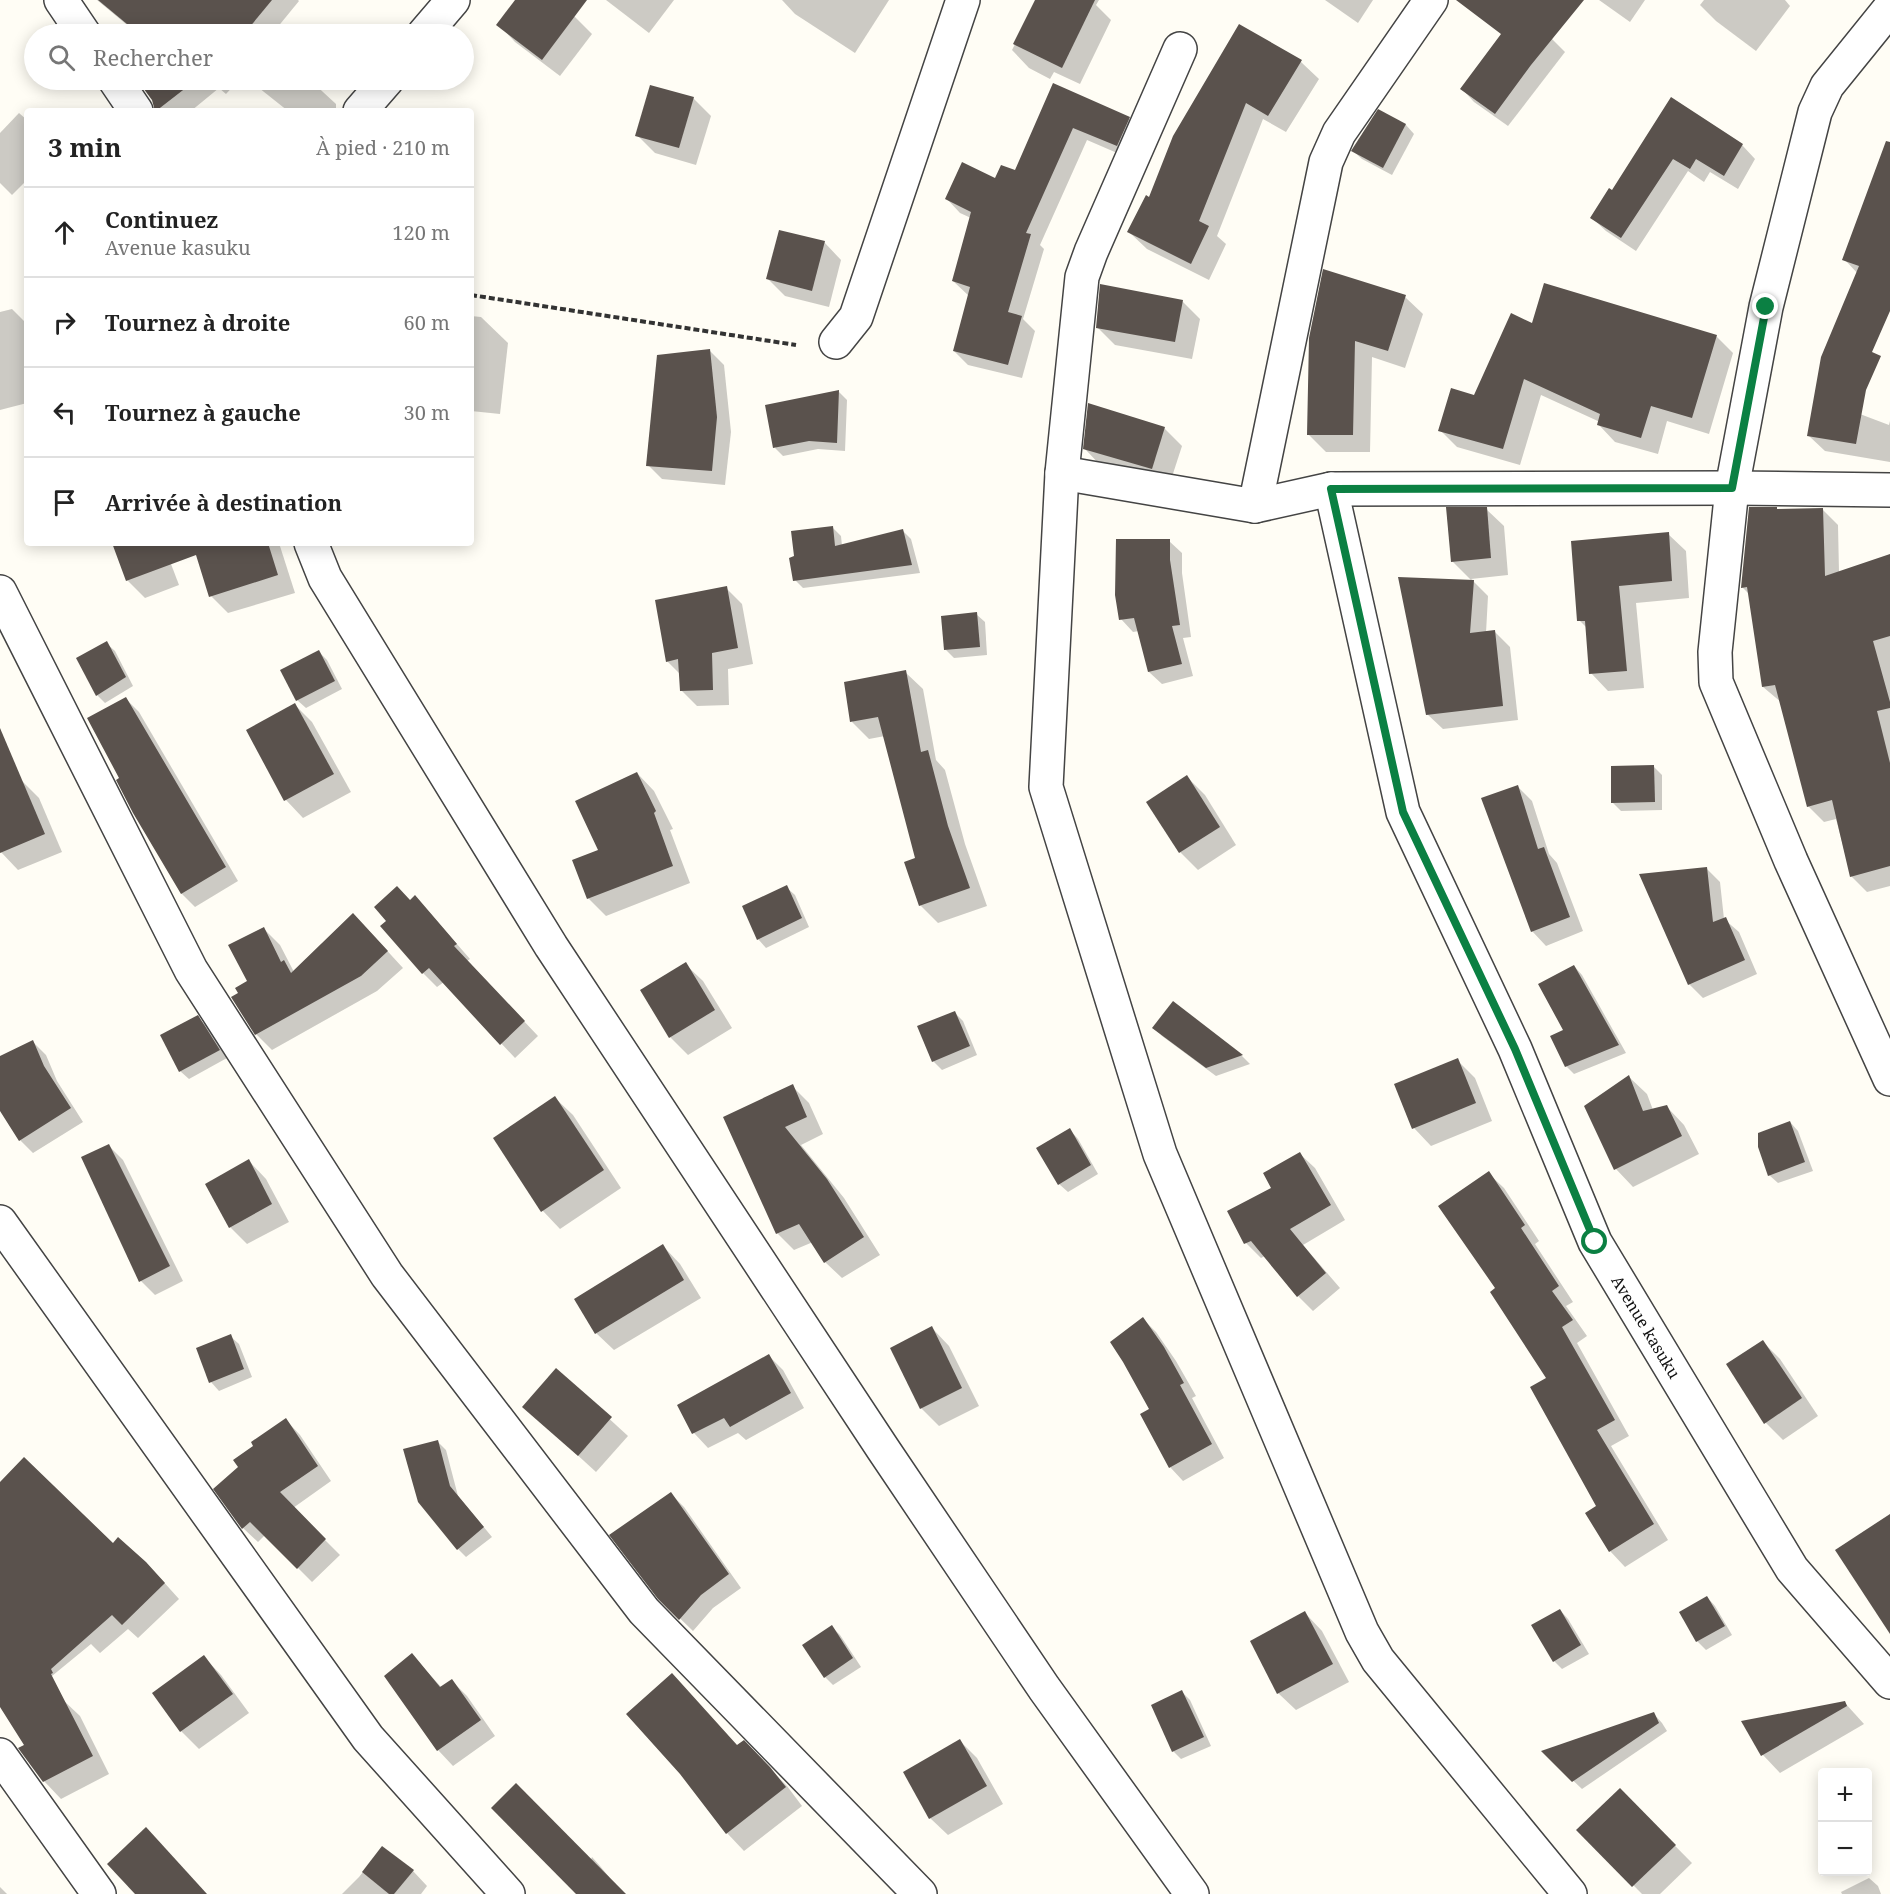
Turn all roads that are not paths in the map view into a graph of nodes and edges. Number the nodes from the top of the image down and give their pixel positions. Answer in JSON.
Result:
{"nodes":[{"id":1,"x":61,"y":0,"type":"edge"},
{"id":2,"x":453,"y":0,"type":"edge"},
{"id":3,"x":963,"y":0,"type":"edge"},
{"id":4,"x":1431,"y":0,"type":"edge"},
{"id":5,"x":1890,"y":8,"type":"edge"},
{"id":6,"x":77,"y":24,"type":"edge"},
{"id":7,"x":433,"y":24,"type":"edge"},
{"id":8,"x":1180,"y":49,"type":"dead end"},
{"id":9,"x":122,"y":90,"type":"edge"},
{"id":10,"x":378,"y":90,"type":"edge"},
{"id":11,"x":134,"y":108,"type":"edge"},
{"id":12,"x":363,"y":108,"type":"edge"},
{"id":13,"x":836,"y":342,"type":"road end"},
{"id":14,"x":1062,"y":473,"type":"junction"},
{"id":15,"x":1732,"y":488,"type":"junction"},
{"id":16,"x":1331,"y":489,"type":"junction"},
{"id":17,"x":1890,"y":490,"type":"edge"},
{"id":18,"x":1255,"y":506,"type":"junction"},
{"id":19,"x":312,"y":546,"type":"edge"},
{"id":20,"x":0,"y":592,"type":"edge"},
{"id":21,"x":1890,"y":1079,"type":"edge"},
{"id":22,"x":0,"y":1222,"type":"edge"},
{"id":23,"x":1890,"y":1682,"type":"edge"},
{"id":24,"x":0,"y":1755,"type":"edge"},
{"id":25,"x":99,"y":1894,"type":"edge"},
{"id":26,"x":508,"y":1894,"type":"edge"},
{"id":27,"x":920,"y":1894,"type":"edge"},
{"id":28,"x":1192,"y":1894,"type":"edge"},
{"id":29,"x":1570,"y":1894,"type":"edge"}],
"edges":[{"from":1,"to":6,"type":"street"},
{"from":2,"to":7,"type":"street"},
{"from":3,"to":13,"type":"street"},
{"from":4,"to":18,"type":"street"},
{"from":5,"to":15,"type":"street"},
{"from":8,"to":14,"type":"street"},
{"from":9,"to":11,"type":"street"},
{"from":10,"to":12,"type":"street"},
{"from":14,"to":18,"type":"street"},
{"from":14,"to":29,"type":"street"},
{"from":15,"to":16,"type":"street"},
{"from":15,"to":17,"type":"street"},
{"from":15,"to":21,"type":"street"},
{"from":16,"to":18,"type":"street"},
{"from":16,"to":23,"type":"street","name":"Avenue kasuku"},
{"from":19,"to":28,"type":"street"},
{"from":20,"to":27,"type":"street"},
{"from":22,"to":26,"type":"street"},
{"from":24,"to":25,"type":"street"}]}
